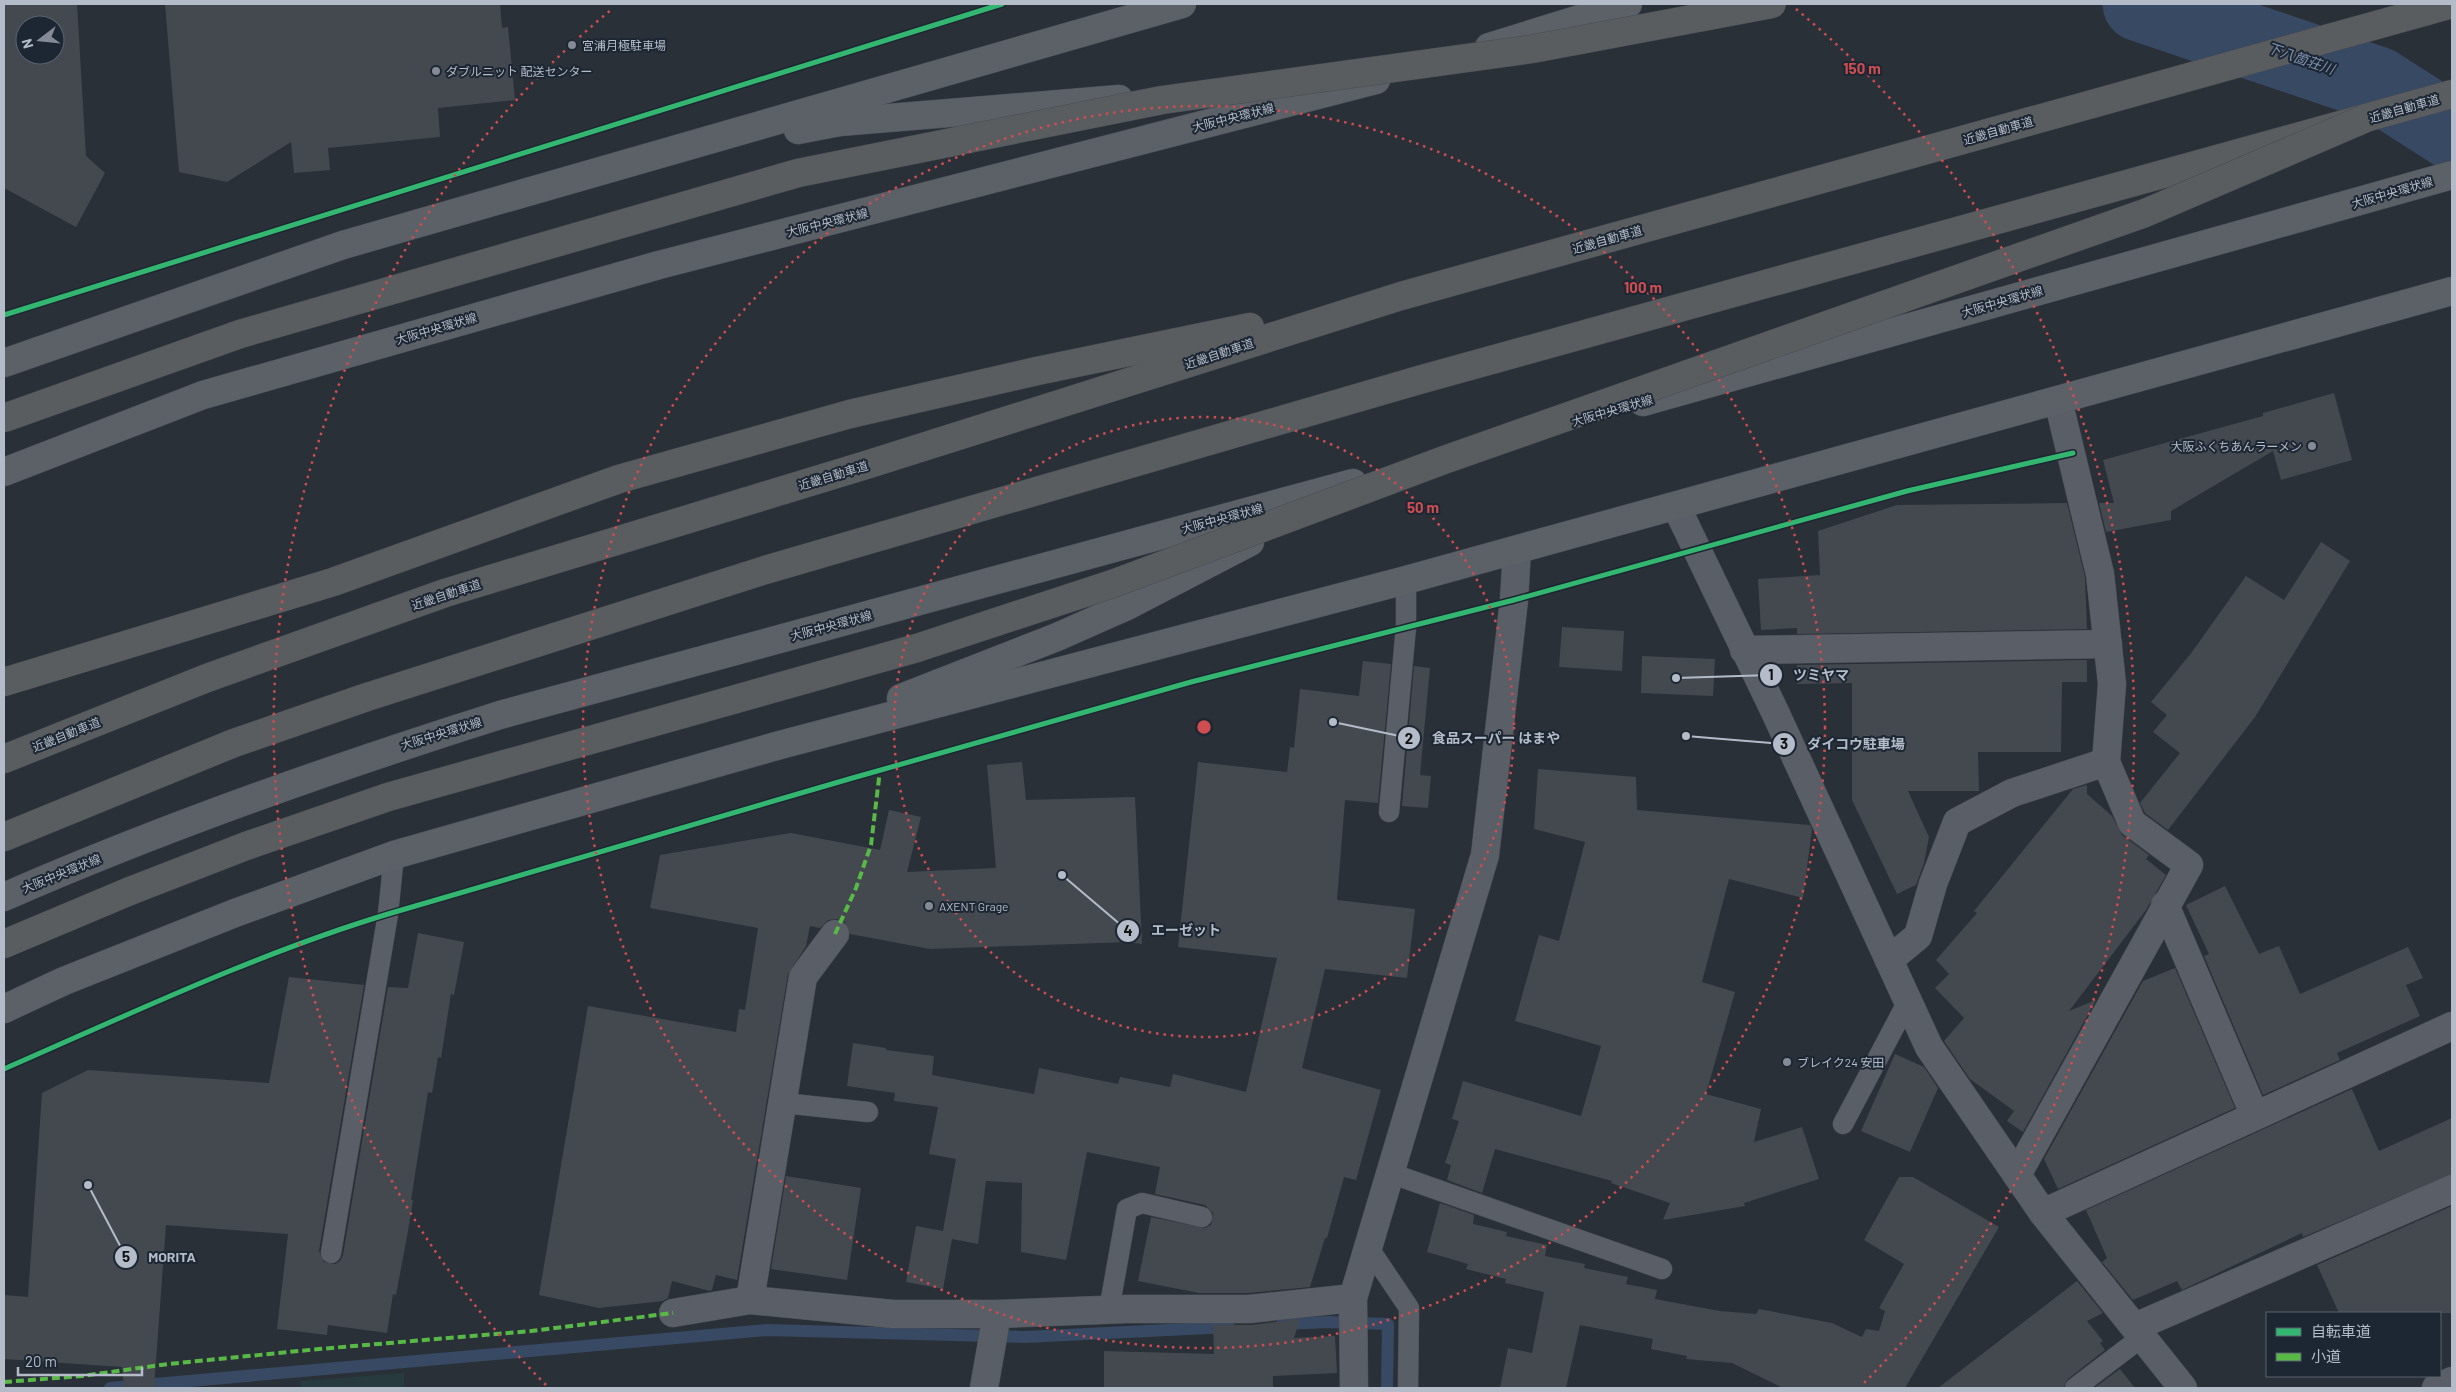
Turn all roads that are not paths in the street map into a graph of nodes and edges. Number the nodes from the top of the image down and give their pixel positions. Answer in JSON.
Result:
{"nodes":[{"id":1,"x":1182,"y":4,"type":"edge"},
{"id":2,"x":1628,"y":4,"type":"edge"},
{"id":3,"x":1772,"y":4,"type":"edge"},
{"id":4,"x":2452,"y":4,"type":"edge"},
{"id":5,"x":1360,"y":84,"type":"junction"},
{"id":6,"x":2452,"y":94,"type":"edge"},
{"id":7,"x":2364,"y":119,"type":"junction"},
{"id":8,"x":613,"y":166,"type":"junction"},
{"id":9,"x":2442,"y":178,"type":"edge"},
{"id":10,"x":2452,"y":291,"type":"edge"},
{"id":11,"x":1401,"y":296,"type":"junction"},
{"id":12,"x":4,"y":363,"type":"edge"},
{"id":13,"x":2058,"y":400,"type":"junction"},
{"id":14,"x":4,"y":418,"type":"edge"},
{"id":15,"x":4,"y":472,"type":"edge"},
{"id":16,"x":1375,"y":477,"type":"junction"},
{"id":17,"x":1676,"y":506,"type":"junction"},
{"id":18,"x":1517,"y":550,"type":"junction"},
{"id":19,"x":1406,"y":580,"type":"junction"},
{"id":20,"x":2108,"y":644,"type":"junction"},
{"id":21,"x":1744,"y":650,"type":"junction"},
{"id":22,"x":4,"y":682,"type":"edge"},
{"id":23,"x":780,"y":745,"type":"junction"},
{"id":24,"x":4,"y":759,"type":"edge"},
{"id":25,"x":2106,"y":762,"type":"junction"},
{"id":26,"x":1389,"y":812,"type":"dead end"},
{"id":27,"x":4,"y":836,"type":"edge"},
{"id":28,"x":394,"y":855,"type":"junction"},
{"id":29,"x":4,"y":897,"type":"edge"},
{"id":30,"x":2165,"y":905,"type":"junction"},
{"id":31,"x":835,"y":934,"type":"dead end"},
{"id":32,"x":4,"y":944,"type":"edge"},
{"id":33,"x":1889,"y":960,"type":"junction"},
{"id":34,"x":1908,"y":1002,"type":"junction"},
{"id":35,"x":4,"y":1008,"type":"edge"},
{"id":36,"x":2452,"y":1026,"type":"edge"},
{"id":37,"x":783,"y":1103,"type":"junction"},
{"id":38,"x":868,"y":1112,"type":"dead end"},
{"id":39,"x":2255,"y":1116,"type":"junction"},
{"id":40,"x":1843,"y":1124,"type":"dead end"},
{"id":41,"x":1390,"y":1174,"type":"junction"},
{"id":42,"x":2017,"y":1175,"type":"junction"},
{"id":43,"x":2452,"y":1189,"type":"edge"},
{"id":44,"x":2043,"y":1213,"type":"junction"},
{"id":45,"x":1202,"y":1217,"type":"dead end"},
{"id":46,"x":1368,"y":1247,"type":"junction"},
{"id":47,"x":331,"y":1253,"type":"dead end"},
{"id":48,"x":1662,"y":1269,"type":"dead end"},
{"id":49,"x":1353,"y":1299,"type":"junction"},
{"id":50,"x":750,"y":1300,"type":"junction"},
{"id":51,"x":1108,"y":1310,"type":"junction"},
{"id":52,"x":673,"y":1314,"type":"dead end"},
{"id":53,"x":997,"y":1316,"type":"junction"},
{"id":54,"x":2139,"y":1332,"type":"junction"},
{"id":55,"x":986,"y":1376,"type":"edge"},
{"id":56,"x":2452,"y":1381,"type":"edge"},
{"id":57,"x":1354,"y":1388,"type":"edge"},
{"id":58,"x":1408,"y":1388,"type":"edge"},
{"id":59,"x":2076,"y":1388,"type":"edge"},
{"id":60,"x":2183,"y":1388,"type":"edge"},
{"id":61,"x":2436,"y":1388,"type":"edge"}],
"edges":[{"from":1,"to":8,"type":"main road"},
{"from":2,"to":5,"type":"main road","name":"大阪中央環状線"},
{"from":3,"to":14,"type":"highway","bridge":true},
{"from":4,"to":11,"type":"highway","name":"近畿自動車道"},
{"from":5,"to":8,"type":"main road"},
{"from":5,"to":15,"type":"main road","name":"大阪中央環状線"},
{"from":6,"to":7,"type":"highway","name":"近畿自動車道"},
{"from":7,"to":27,"type":"highway","name":"近畿自動車道","bridge":true},
{"from":7,"to":32,"type":"highway","bridge":true},
{"from":8,"to":12,"type":"main road"},
{"from":9,"to":16,"type":"main road","name":"大阪中央環状線"},
{"from":10,"to":13,"type":"main road"},
{"from":11,"to":22,"type":"highway"},
{"from":11,"to":24,"type":"highway","name":"近畿自動車道"},
{"from":13,"to":17,"type":"main road"},
{"from":13,"to":20,"type":"street"},
{"from":16,"to":23,"type":"main road"},
{"from":16,"to":29,"type":"main road","name":"大阪中央環状線"},
{"from":17,"to":18,"type":"main road"},
{"from":17,"to":21,"type":"street"},
{"from":18,"to":19,"type":"main road"},
{"from":18,"to":41,"type":"street"},
{"from":19,"to":23,"type":"main road"},
{"from":19,"to":26,"type":"lane"},
{"from":20,"to":21,"type":"street"},
{"from":20,"to":25,"type":"street"},
{"from":21,"to":33,"type":"street"},
{"from":23,"to":28,"type":"main road"},
{"from":25,"to":30,"type":"street"},
{"from":25,"to":33,"type":"street"},
{"from":28,"to":35,"type":"main road"},
{"from":28,"to":47,"type":"lane"},
{"from":30,"to":39,"type":"street"},
{"from":30,"to":42,"type":"street"},
{"from":31,"to":37,"type":"street"},
{"from":33,"to":34,"type":"street"},
{"from":34,"to":40,"type":"lane"},
{"from":34,"to":42,"type":"street"},
{"from":36,"to":39,"type":"street"},
{"from":37,"to":38,"type":"lane"},
{"from":37,"to":50,"type":"street"},
{"from":39,"to":44,"type":"street"},
{"from":41,"to":46,"type":"street"},
{"from":41,"to":48,"type":"lane"},
{"from":42,"to":44,"type":"street"},
{"from":43,"to":54,"type":"street"},
{"from":44,"to":54,"type":"street"},
{"from":45,"to":51,"type":"lane"},
{"from":46,"to":49,"type":"street"},
{"from":46,"to":58,"type":"lane"},
{"from":49,"to":51,"type":"street"},
{"from":49,"to":57,"type":"street"},
{"from":50,"to":52,"type":"street"},
{"from":50,"to":53,"type":"street"},
{"from":51,"to":53,"type":"street"},
{"from":53,"to":55,"type":"street"},
{"from":54,"to":59,"type":"lane"},
{"from":54,"to":60,"type":"street"},
{"from":56,"to":61,"type":"street"}]}
